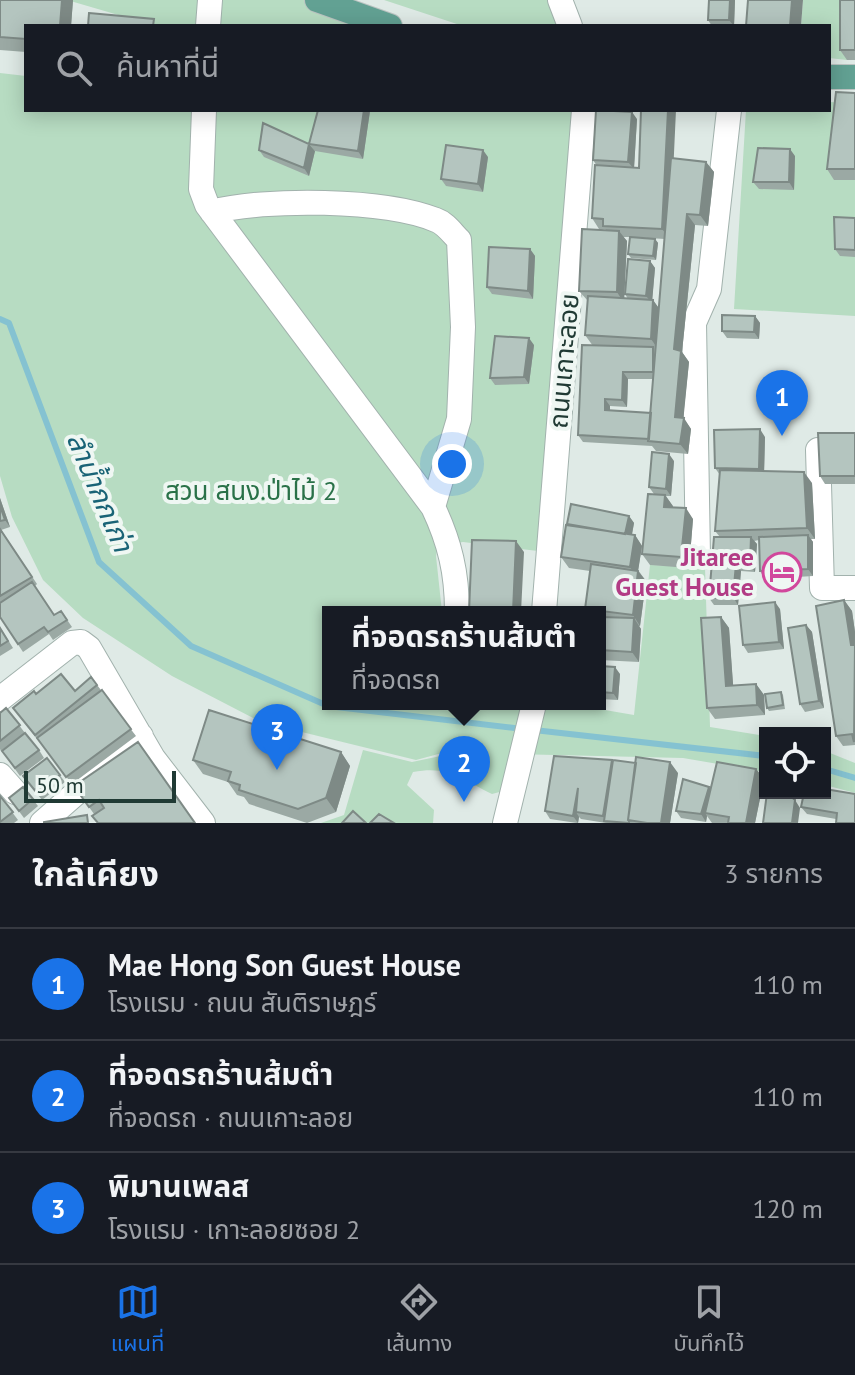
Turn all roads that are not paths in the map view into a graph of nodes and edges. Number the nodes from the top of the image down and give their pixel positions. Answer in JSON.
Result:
{"nodes":[{"id":1,"x":210,"y":0,"type":"edge"},
{"id":2,"x":317,"y":0,"type":"edge"},
{"id":3,"x":560,"y":0,"type":"edge"},
{"id":4,"x":208,"y":24,"type":"edge"},
{"id":5,"x":384,"y":24,"type":"edge"},
{"id":6,"x":569,"y":24,"type":"edge"},
{"id":7,"x":831,"y":77,"type":"edge"},
{"id":8,"x":855,"y":77,"type":"edge"},
{"id":9,"x":204,"y":112,"type":"edge"},
{"id":10,"x":584,"y":112,"type":"edge"},
{"id":11,"x":729,"y":112,"type":"edge"},
{"id":12,"x":212,"y":212,"type":"junction"},
{"id":13,"x":818,"y":450,"type":"edge"},
{"id":14,"x":433,"y":507,"type":"junction"},
{"id":15,"x":698,"y":556,"type":"dead end"},
{"id":16,"x":855,"y":588,"type":"edge"},
{"id":17,"x":457,"y":606,"type":"edge"},
{"id":18,"x":544,"y":606,"type":"edge"},
{"id":19,"x":0,"y":699,"type":"edge"},
{"id":20,"x":533,"y":710,"type":"edge"},
{"id":21,"x":141,"y":736,"type":"junction"},
{"id":22,"x":511,"y":822,"type":"edge"},
{"id":23,"x":42,"y":823,"type":"edge"},
{"id":24,"x":203,"y":823,"type":"edge"}],
"edges":[{"from":1,"to":4,"type":"street"},
{"from":2,"to":5,"type":"main road"},
{"from":3,"to":6,"type":"street"},
{"from":7,"to":8,"type":"main road"},
{"from":9,"to":12,"type":"street"},
{"from":10,"to":18,"type":"street","name":"ถนนเกาะลอย"},
{"from":11,"to":15,"type":"street"},
{"from":12,"to":14,"type":"street"},
{"from":12,"to":14,"type":"street"},
{"from":13,"to":16,"type":"street"},
{"from":14,"to":17,"type":"street"},
{"from":19,"to":21,"type":"street"},
{"from":20,"to":22,"type":"street"},
{"from":21,"to":23,"type":"street"},
{"from":21,"to":24,"type":"street"}]}
